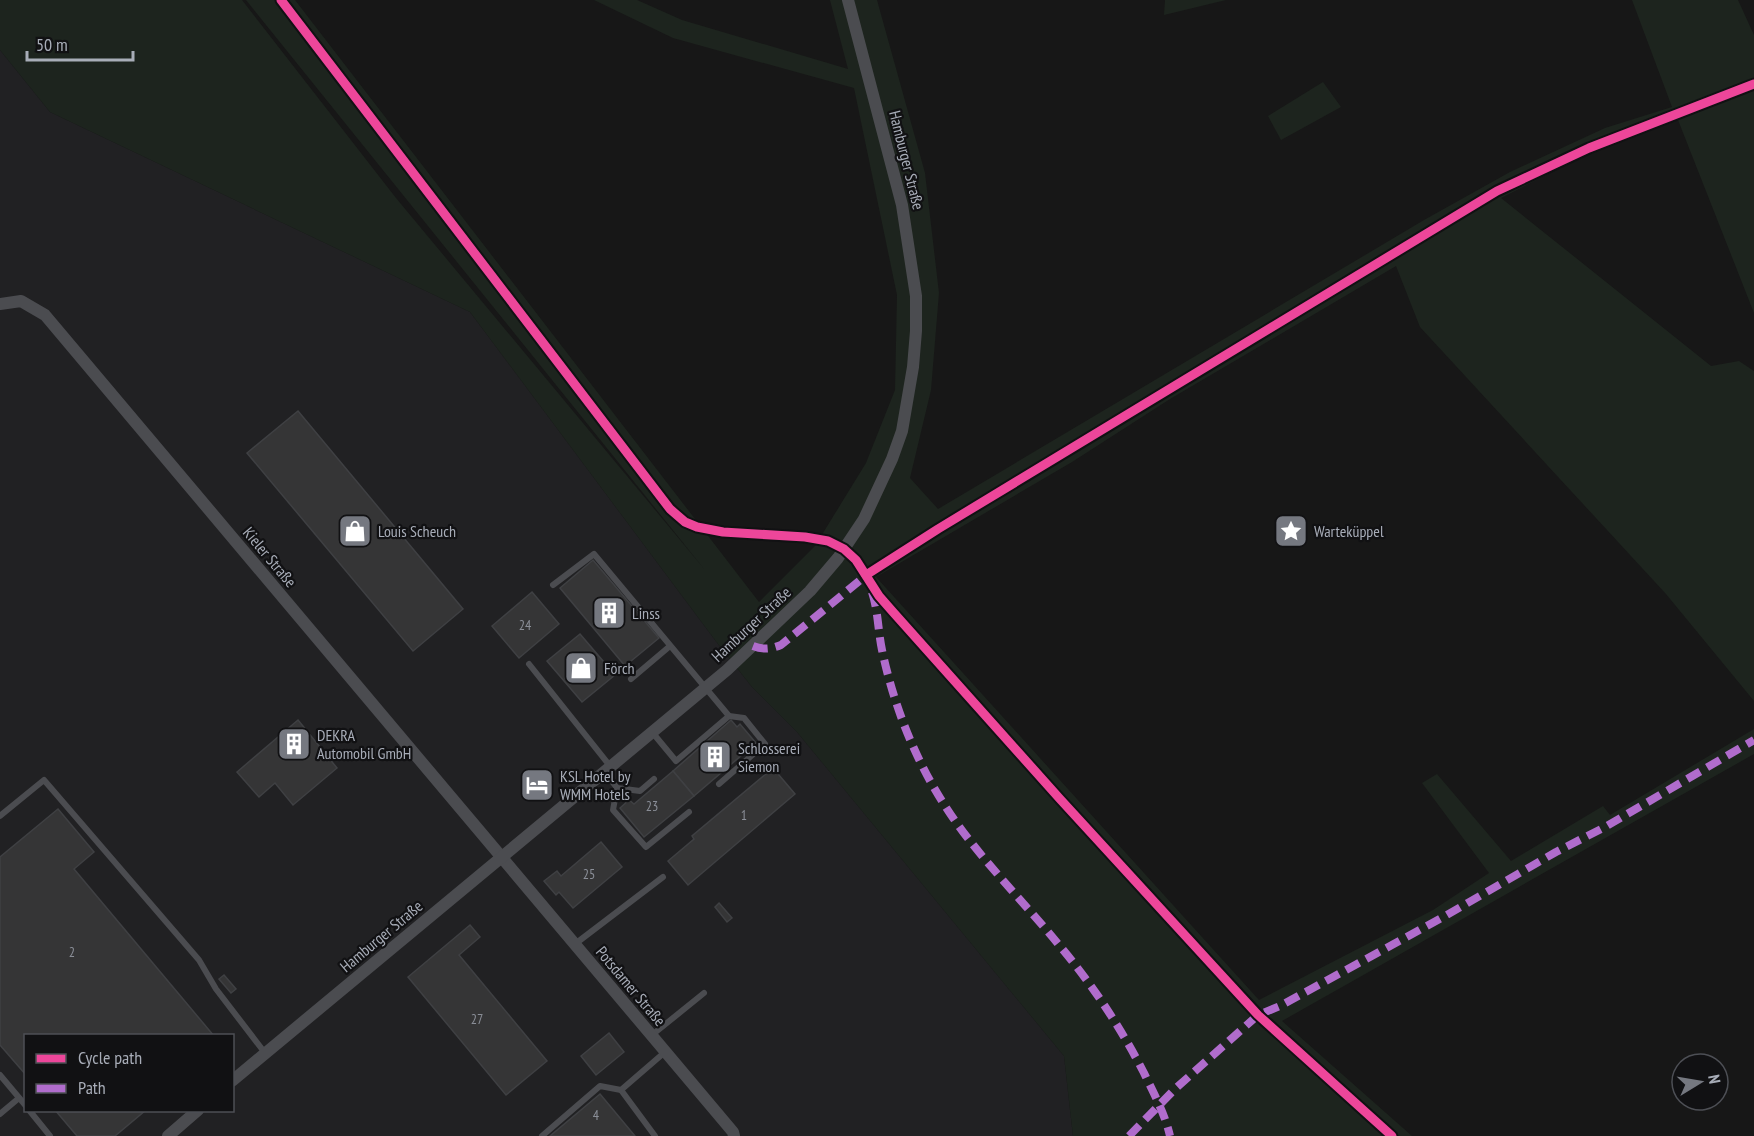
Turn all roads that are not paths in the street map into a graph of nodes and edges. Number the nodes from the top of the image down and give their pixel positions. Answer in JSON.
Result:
{"nodes":[{"id":1,"x":848,"y":0,"type":"edge"},
{"id":2,"x":0,"y":304,"type":"edge"},
{"id":3,"x":553,"y":585,"type":"dead end"},
{"id":4,"x":670,"y":646,"type":"junction"},
{"id":5,"x":529,"y":664,"type":"dead end"},
{"id":6,"x":631,"y":679,"type":"dead end"},
{"id":7,"x":706,"y":687,"type":"junction"},
{"id":8,"x":729,"y":716,"type":"junction"},
{"id":9,"x":652,"y":732,"type":"junction"},
{"id":10,"x":608,"y":769,"type":"junction"},
{"id":11,"x":654,"y":779,"type":"dead end"},
{"id":12,"x":719,"y":784,"type":"dead end"},
{"id":13,"x":617,"y":788,"type":"junction"},
{"id":14,"x":689,"y":812,"type":"dead end"},
{"id":15,"x":0,"y":816,"type":"edge"},
{"id":16,"x":501,"y":858,"type":"junction"},
{"id":17,"x":663,"y":876,"type":"dead end"},
{"id":18,"x":574,"y":944,"type":"junction"},
{"id":19,"x":704,"y":993,"type":"dead end"},
{"id":20,"x":651,"y":1036,"type":"junction"},
{"id":21,"x":665,"y":1052,"type":"junction"},
{"id":22,"x":265,"y":1053,"type":"junction"},
{"id":23,"x":0,"y":1075,"type":"edge"},
{"id":24,"x":234,"y":1079,"type":"edge"},
{"id":25,"x":621,"y":1090,"type":"junction"},
{"id":26,"x":19,"y":1098,"type":"junction"},
{"id":27,"x":24,"y":1104,"type":"edge"},
{"id":28,"x":31,"y":1112,"type":"edge"},
{"id":29,"x":196,"y":1112,"type":"edge"},
{"id":30,"x":0,"y":1114,"type":"edge"},
{"id":31,"x":50,"y":1136,"type":"edge"},
{"id":32,"x":168,"y":1136,"type":"edge"},
{"id":33,"x":542,"y":1136,"type":"edge"},
{"id":34,"x":655,"y":1136,"type":"edge"},
{"id":35,"x":734,"y":1136,"type":"edge"}],
"edges":[{"from":1,"to":7,"type":"street","name":"Hamburger Straße"},
{"from":2,"to":16,"type":"street","name":"Kieler Straße"},
{"from":3,"to":4,"type":"lane"},
{"from":4,"to":6,"type":"lane"},
{"from":4,"to":7,"type":"lane"},
{"from":5,"to":10,"type":"lane"},
{"from":7,"to":8,"type":"lane"},
{"from":7,"to":9,"type":"street","name":"Hamburger Straße"},
{"from":8,"to":9,"type":"lane"},
{"from":8,"to":12,"type":"lane"},
{"from":9,"to":10,"type":"street","name":"Hamburger Straße"},
{"from":10,"to":13,"type":"lane"},
{"from":10,"to":16,"type":"street","name":"Hamburger Straße"},
{"from":11,"to":13,"type":"lane"},
{"from":13,"to":14,"type":"lane"},
{"from":15,"to":22,"type":"lane"},
{"from":16,"to":18,"type":"street","name":"Potsdamer Straße"},
{"from":16,"to":22,"type":"street","name":"Hamburger Straße"},
{"from":17,"to":18,"type":"lane"},
{"from":18,"to":20,"type":"street","name":"Potsdamer Straße"},
{"from":19,"to":20,"type":"lane"},
{"from":20,"to":21,"type":"street","name":"Potsdamer Straße"},
{"from":21,"to":25,"type":"lane"},
{"from":21,"to":35,"type":"street","name":"Potsdamer Straße"},
{"from":22,"to":24,"type":"street","name":"Hamburger Straße"},
{"from":23,"to":26,"type":"lane"},
{"from":25,"to":33,"type":"lane"},
{"from":25,"to":34,"type":"lane"},
{"from":26,"to":27,"type":"lane"},
{"from":26,"to":30,"type":"lane"},
{"from":28,"to":31,"type":"lane"},
{"from":29,"to":32,"type":"street"}]}
